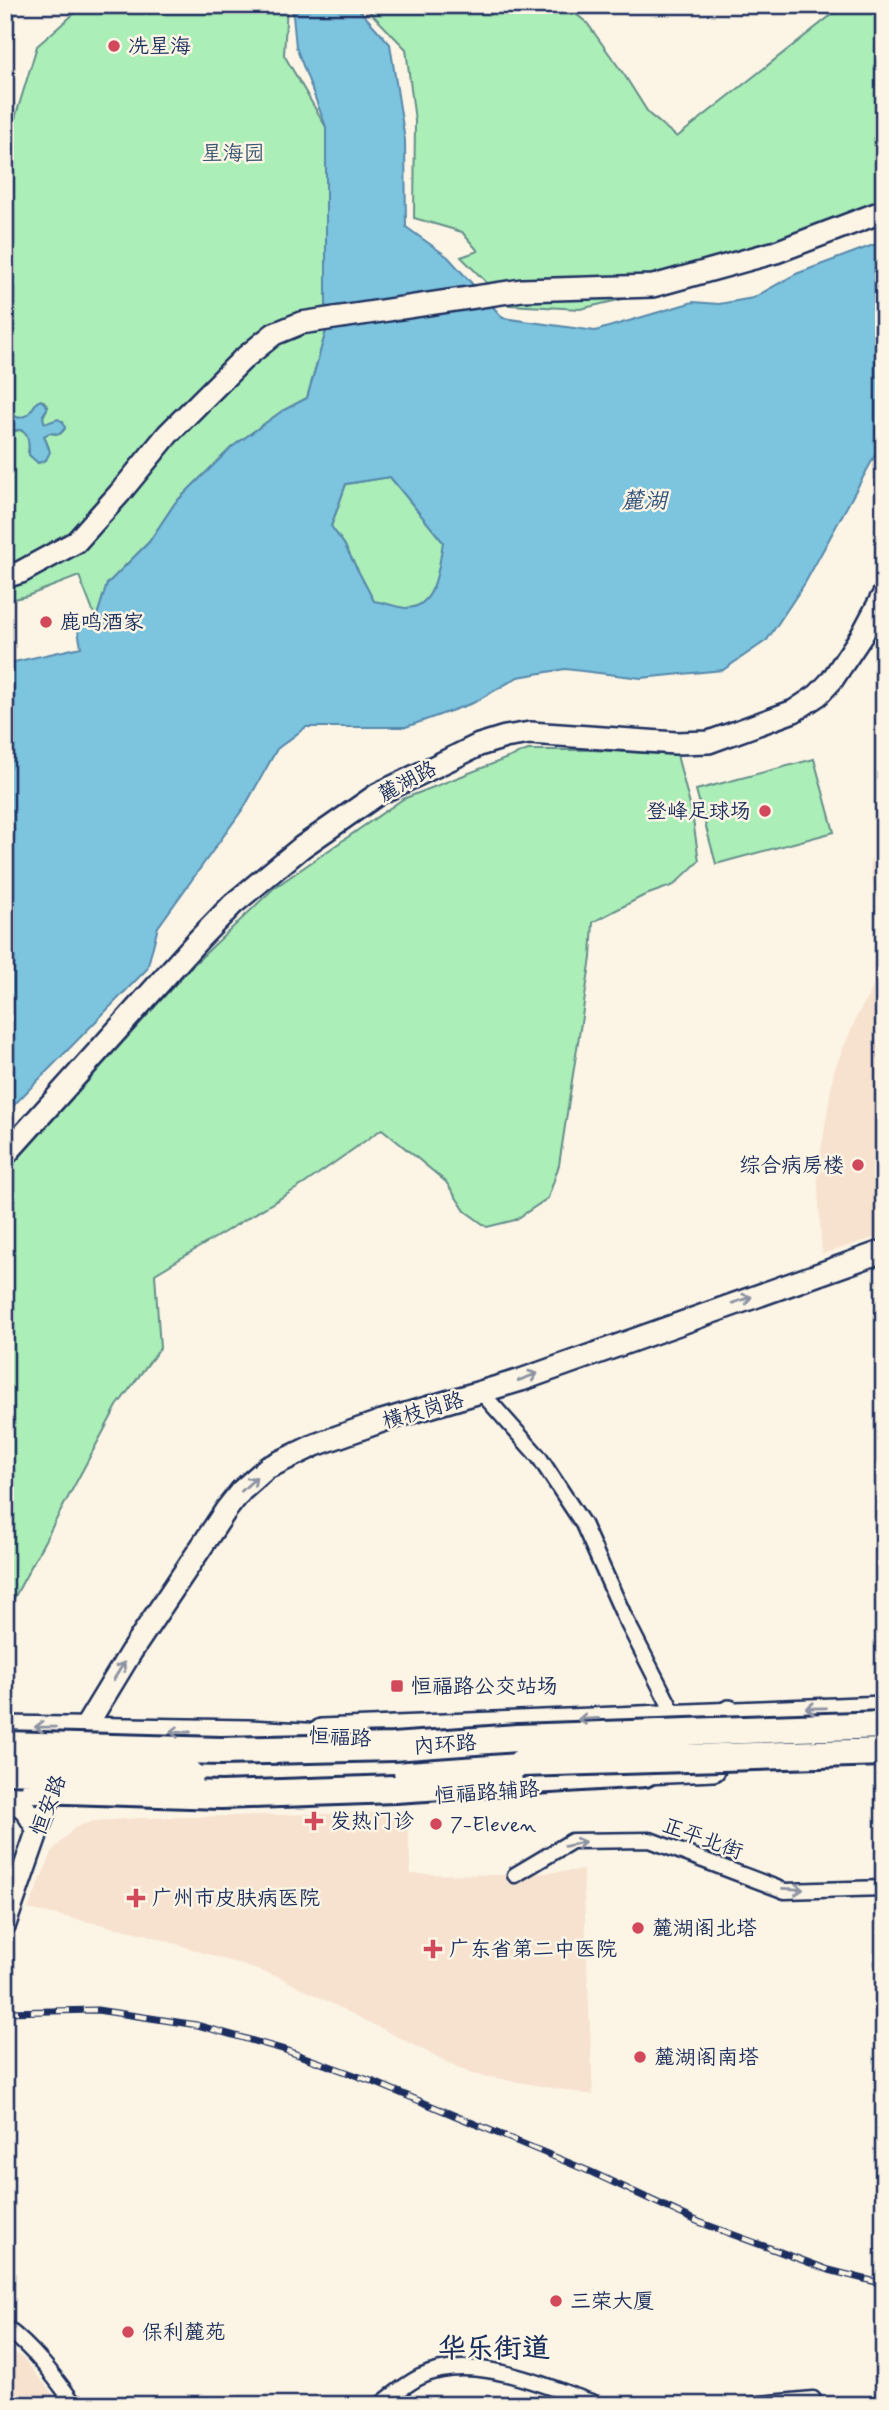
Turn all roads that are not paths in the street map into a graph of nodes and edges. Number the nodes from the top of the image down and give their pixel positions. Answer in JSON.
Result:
{"nodes":[{"id":1,"x":884,"y":212,"type":"edge"},
{"id":2,"x":5,"y":577,"type":"edge"},
{"id":3,"x":881,"y":604,"type":"edge"},
{"id":4,"x":5,"y":1154,"type":"edge"},
{"id":5,"x":884,"y":1251,"type":"edge"},
{"id":6,"x":482,"y":1392,"type":"junction"},
{"id":7,"x":884,"y":1707,"type":"edge"},
{"id":8,"x":729,"y":1712,"type":"junction"},
{"id":9,"x":674,"y":1714,"type":"junction"},
{"id":10,"x":884,"y":1726,"type":"edge"},
{"id":11,"x":5,"y":1728,"type":"edge"},
{"id":12,"x":84,"y":1729,"type":"junction"},
{"id":13,"x":249,"y":1732,"type":"junction"},
{"id":14,"x":702,"y":1744,"type":"junction"},
{"id":15,"x":5,"y":1745,"type":"edge"},
{"id":16,"x":884,"y":1750,"type":"edge"},
{"id":17,"x":5,"y":1759,"type":"edge"},
{"id":18,"x":65,"y":1760,"type":"junction"},
{"id":19,"x":884,"y":1765,"type":"edge"},
{"id":20,"x":5,"y":1770,"type":"edge"},
{"id":21,"x":645,"y":1773,"type":"junction"},
{"id":22,"x":5,"y":1792,"type":"edge"},
{"id":23,"x":48,"y":1796,"type":"junction"},
{"id":24,"x":38,"y":1830,"type":"junction"},
{"id":25,"x":515,"y":1874,"type":"dead end"},
{"id":26,"x":884,"y":1888,"type":"edge"},
{"id":27,"x":5,"y":1924,"type":"edge"},
{"id":28,"x":5,"y":2327,"type":"edge"},
{"id":29,"x":814,"y":2402,"type":"edge"},
{"id":30,"x":75,"y":2405,"type":"edge"},
{"id":31,"x":380,"y":2405,"type":"edge"},
{"id":32,"x":600,"y":2405,"type":"edge"},
{"id":33,"x":750,"y":2405,"type":"edge"}],
"edges":[{"from":1,"to":2,"type":"main road"},
{"from":3,"to":4,"type":"main road","name":"麓湖路"},
{"from":6,"to":5,"type":"main road","name":"横枝岗路","one_way":true},
{"from":6,"to":9,"type":"street"},
{"from":12,"to":6,"type":"main road","name":"横枝岗路","one_way":true},
{"from":7,"to":8,"type":"main road","one_way":true},
{"from":8,"to":9,"type":"main road"},
{"from":8,"to":14,"type":"main road"},
{"from":9,"to":13,"type":"main road","one_way":true},
{"from":10,"to":14,"type":"main road","name":"恒福路"},
{"from":10,"to":15,"type":"highway","name":"内环路","bridge":true},
{"from":12,"to":11,"type":"main road","name":"恒福路","one_way":true},
{"from":13,"to":12,"type":"main road","name":"恒福路","one_way":true},
{"from":12,"to":18,"type":"main road","name":"恒安路"},
{"from":13,"to":14,"type":"main road","name":"恒福路"},
{"from":14,"to":16,"type":"main road","name":"恒福路"},
{"from":14,"to":18,"type":"main road","name":"恒福路"},
{"from":14,"to":21,"type":"main road"},
{"from":16,"to":20,"type":"highway","name":"内环路","bridge":true},
{"from":17,"to":18,"type":"main road","name":"恒福路"},
{"from":18,"to":23,"type":"main road","name":"恒安路"},
{"from":19,"to":21,"type":"main road","name":"恒福路辅路"},
{"from":21,"to":22,"type":"highway","bridge":true},
{"from":21,"to":23,"type":"main road","name":"恒福路辅路"},
{"from":22,"to":23,"type":"main road","name":"恒福路辅路"},
{"from":22,"to":24,"type":"main road"},
{"from":23,"to":24,"type":"main road","name":"恒安路"},
{"from":24,"to":27,"type":"main road","name":"恒安路"},
{"from":25,"to":26,"type":"street","name":"正平北街","one_way":true},
{"from":28,"to":30,"type":"street"},
{"from":29,"to":33,"type":"street"},
{"from":31,"to":32,"type":"street"}]}
